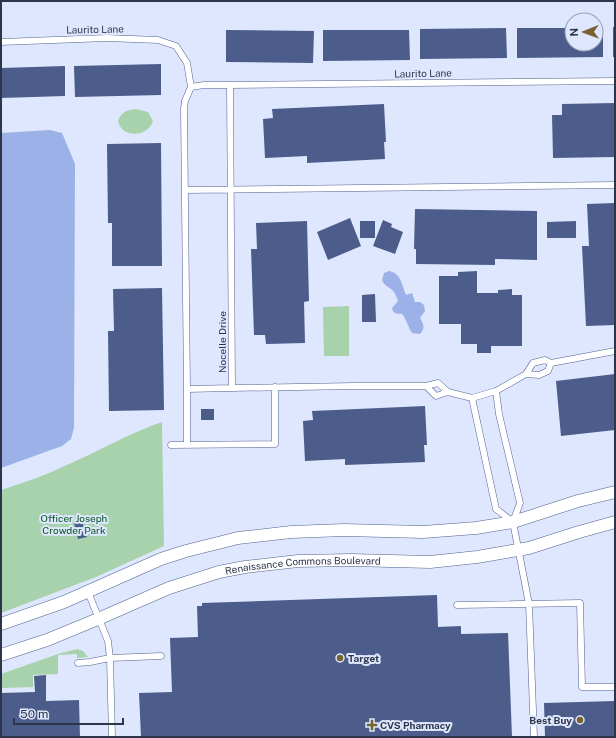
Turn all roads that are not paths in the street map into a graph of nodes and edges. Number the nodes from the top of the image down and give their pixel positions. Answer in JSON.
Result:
{"nodes":[{"id":1,"x":1,"y":42,"type":"edge"},
{"id":2,"x":615,"y":81,"type":"edge"},
{"id":3,"x":230,"y":85,"type":"junction"},
{"id":4,"x":191,"y":87,"type":"junction"},
{"id":5,"x":615,"y":185,"type":"edge"},
{"id":6,"x":185,"y":190,"type":"junction"},
{"id":7,"x":230,"y":190,"type":"junction"},
{"id":8,"x":615,"y":351,"type":"edge"},
{"id":9,"x":551,"y":363,"type":"junction"},
{"id":10,"x":526,"y":374,"type":"junction"},
{"id":11,"x":426,"y":386,"type":"junction"},
{"id":12,"x":232,"y":388,"type":"junction"},
{"id":13,"x":274,"y":388,"type":"junction"},
{"id":14,"x":187,"y":389,"type":"junction"},
{"id":15,"x":448,"y":392,"type":"junction"},
{"id":16,"x":496,"y":392,"type":"junction"},
{"id":17,"x":472,"y":398,"type":"junction"},
{"id":18,"x":171,"y":445,"type":"dead end"},
{"id":19,"x":187,"y":445,"type":"junction"},
{"id":20,"x":615,"y":492,"type":"edge"},
{"id":21,"x":513,"y":522,"type":"junction"},
{"id":22,"x":615,"y":522,"type":"edge"},
{"id":23,"x":518,"y":550,"type":"junction"},
{"id":24,"x":88,"y":592,"type":"junction"},
{"id":25,"x":529,"y":604,"type":"junction"},
{"id":26,"x":457,"y":605,"type":"dead end"},
{"id":27,"x":98,"y":619,"type":"junction"},
{"id":28,"x":1,"y":624,"type":"edge"},
{"id":29,"x":1,"y":655,"type":"edge"},
{"id":30,"x":161,"y":656,"type":"dead end"},
{"id":31,"x":110,"y":658,"type":"junction"},
{"id":32,"x":78,"y":663,"type":"dead end"},
{"id":33,"x":615,"y":687,"type":"edge"},
{"id":34,"x":112,"y":737,"type":"edge"},
{"id":35,"x":534,"y":737,"type":"edge"}],
"edges":[{"from":1,"to":4,"type":"lane","name":"Laurito Lane"},
{"from":2,"to":3,"type":"lane","name":"Laurito Lane"},
{"from":3,"to":4,"type":"lane","name":"Laurito Lane"},
{"from":3,"to":7,"type":"lane","name":"Nocelle Drive"},
{"from":4,"to":6,"type":"lane"},
{"from":5,"to":7,"type":"lane"},
{"from":6,"to":7,"type":"lane"},
{"from":6,"to":14,"type":"lane"},
{"from":7,"to":12,"type":"lane","name":"Nocelle Drive"},
{"from":8,"to":9,"type":"lane"},
{"from":9,"to":10,"type":"lane"},
{"from":9,"to":10,"type":"lane"},
{"from":10,"to":16,"type":"lane"},
{"from":11,"to":13,"type":"lane"},
{"from":11,"to":15,"type":"lane"},
{"from":11,"to":15,"type":"lane"},
{"from":12,"to":13,"type":"lane"},
{"from":12,"to":14,"type":"lane"},
{"from":13,"to":19,"type":"lane"},
{"from":14,"to":19,"type":"lane"},
{"from":15,"to":17,"type":"lane"},
{"from":16,"to":17,"type":"lane"},
{"from":16,"to":21,"type":"lane"},
{"from":17,"to":21,"type":"lane"},
{"from":18,"to":19,"type":"lane"},
{"from":20,"to":21,"type":"street"},
{"from":21,"to":23,"type":"lane"},
{"from":21,"to":24,"type":"street"},
{"from":22,"to":23,"type":"street","name":"Renaissance Commons Boulevard"},
{"from":23,"to":25,"type":"lane"},
{"from":23,"to":27,"type":"street","name":"Renaissance Commons Boulevard"},
{"from":24,"to":27,"type":"lane"},
{"from":24,"to":28,"type":"street"},
{"from":25,"to":26,"type":"lane"},
{"from":25,"to":33,"type":"lane"},
{"from":25,"to":35,"type":"lane"},
{"from":27,"to":29,"type":"street","name":"Renaissance Commons Boulevard"},
{"from":27,"to":31,"type":"lane"},
{"from":30,"to":31,"type":"lane"},
{"from":31,"to":32,"type":"lane"},
{"from":31,"to":34,"type":"lane"}]}
